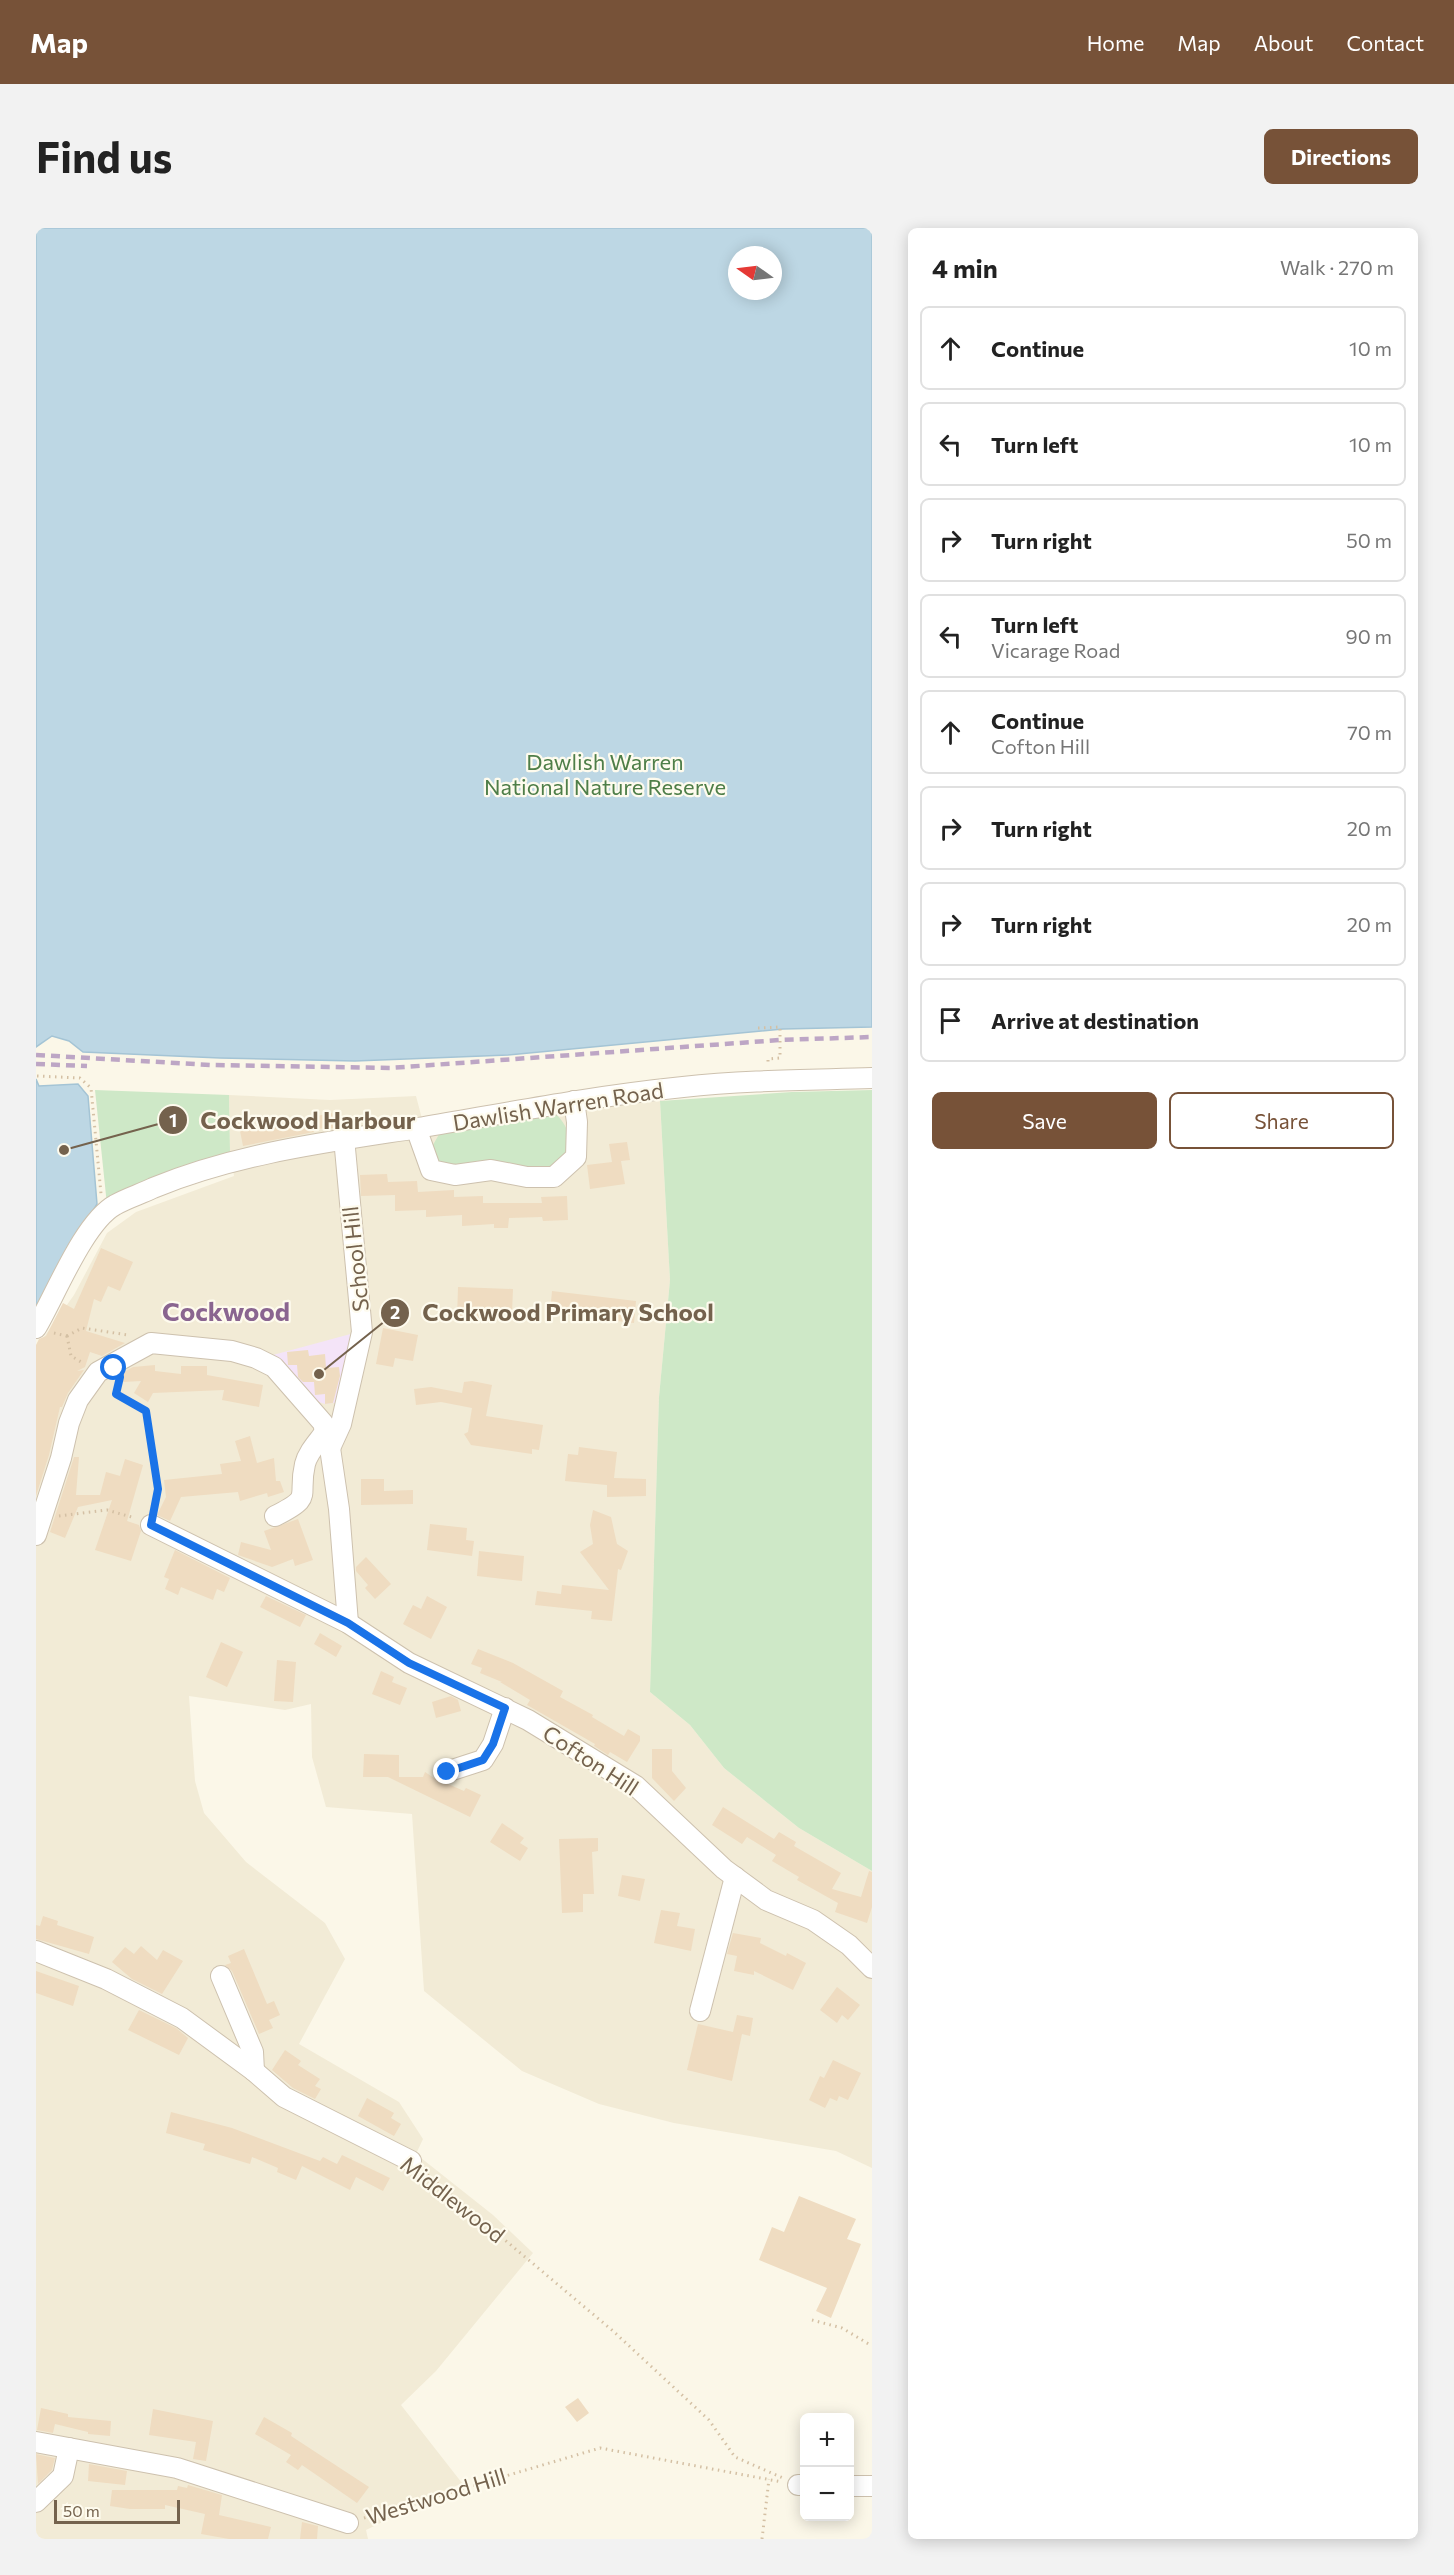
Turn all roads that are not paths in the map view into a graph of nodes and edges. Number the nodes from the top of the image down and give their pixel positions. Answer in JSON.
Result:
{"nodes":[{"id":1,"x":872,"y":1078,"type":"edge"},
{"id":2,"x":574,"y":1101,"type":"junction"},
{"id":3,"x":416,"y":1128,"type":"junction"},
{"id":4,"x":344,"y":1138,"type":"junction"},
{"id":5,"x":36,"y":1328,"type":"edge"},
{"id":6,"x":328,"y":1440,"type":"junction"},
{"id":7,"x":275,"y":1516,"type":"dead end"},
{"id":8,"x":151,"y":1525,"type":"road end"},
{"id":9,"x":39,"y":1526,"type":"edge"},
{"id":10,"x":348,"y":1623,"type":"junction"},
{"id":11,"x":505,"y":1708,"type":"junction"},
{"id":12,"x":447,"y":1772,"type":"dead end"},
{"id":13,"x":735,"y":1877,"type":"junction"},
{"id":14,"x":36,"y":1952,"type":"edge"},
{"id":15,"x":872,"y":1968,"type":"edge"},
{"id":16,"x":221,"y":1976,"type":"dead end"},
{"id":17,"x":700,"y":2011,"type":"dead end"},
{"id":18,"x":254,"y":2071,"type":"junction"},
{"id":19,"x":411,"y":2161,"type":"road end"},
{"id":20,"x":36,"y":2442,"type":"edge"},
{"id":21,"x":69,"y":2448,"type":"junction"},
{"id":22,"x":854,"y":2486,"type":"edge"},
{"id":23,"x":872,"y":2486,"type":"edge"},
{"id":24,"x":36,"y":2502,"type":"edge"},
{"id":25,"x":348,"y":2523,"type":"road end"}],
"edges":[{"from":1,"to":2,"type":"street","name":"Dawlish Warren Road"},
{"from":2,"to":3,"type":"street","name":"Dawlish Warren Road"},
{"from":2,"to":3,"type":"street"},
{"from":3,"to":4,"type":"street","name":"Dawlish Warren Road"},
{"from":4,"to":5,"type":"street","name":"Dawlish Warren Road"},
{"from":4,"to":6,"type":"street","name":"School Hill"},
{"from":6,"to":7,"type":"street","name":"School Hill"},
{"from":6,"to":9,"type":"street"},
{"from":6,"to":10,"type":"street"},
{"from":8,"to":10,"type":"street","name":"Cofton Hill"},
{"from":10,"to":11,"type":"street","name":"Cofton Hill"},
{"from":11,"to":12,"type":"street"},
{"from":11,"to":13,"type":"street","name":"Cofton Hill"},
{"from":13,"to":15,"type":"street","name":"Cofton Hill"},
{"from":13,"to":17,"type":"street"},
{"from":14,"to":18,"type":"street","name":"Middlewood"},
{"from":16,"to":18,"type":"street"},
{"from":18,"to":19,"type":"street","name":"Middlewood"},
{"from":20,"to":21,"type":"street","name":"Westwood Hill"},
{"from":21,"to":24,"type":"street"},
{"from":21,"to":25,"type":"street","name":"Westwood Hill"},
{"from":22,"to":23,"type":"street"}]}
